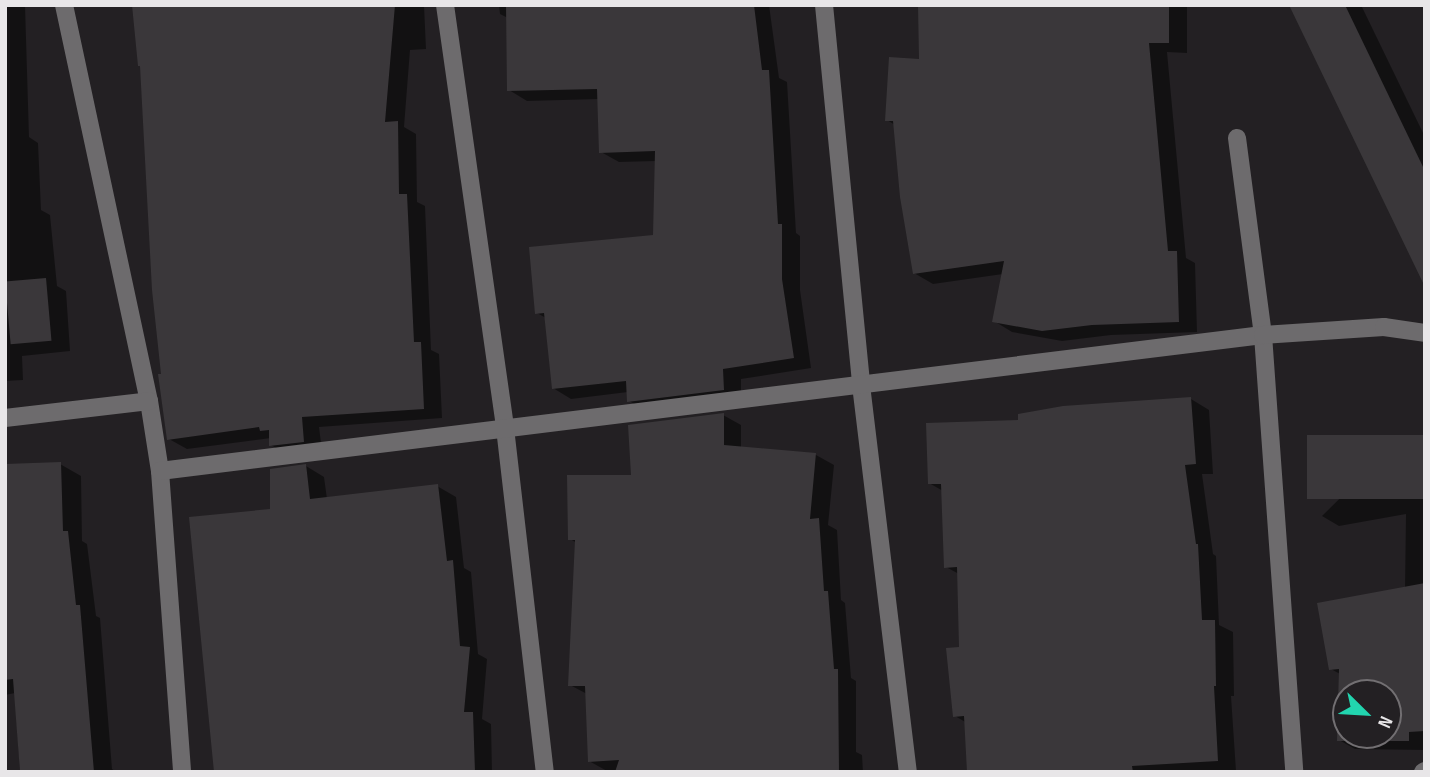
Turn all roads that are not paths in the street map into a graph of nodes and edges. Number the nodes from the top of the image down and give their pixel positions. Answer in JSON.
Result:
{"nodes":[{"id":1,"x":65,"y":5,"type":"edge"},
{"id":2,"x":445,"y":5,"type":"edge"},
{"id":3,"x":824,"y":5,"type":"edge"},
{"id":4,"x":1237,"y":138,"type":"dead end"},
{"id":5,"x":1425,"y":333,"type":"edge"},
{"id":6,"x":1263,"y":335,"type":"junction"},
{"id":7,"x":862,"y":385,"type":"junction"},
{"id":8,"x":149,"y":401,"type":"junction"},
{"id":9,"x":5,"y":418,"type":"edge"},
{"id":10,"x":505,"y":429,"type":"junction"},
{"id":11,"x":160,"y":471,"type":"junction"},
{"id":12,"x":182,"y":772,"type":"edge"},
{"id":13,"x":545,"y":772,"type":"edge"},
{"id":14,"x":908,"y":772,"type":"edge"},
{"id":15,"x":1294,"y":772,"type":"edge"}],
"edges":[{"from":1,"to":8,"type":"street"},
{"from":2,"to":10,"type":"street"},
{"from":3,"to":7,"type":"street"},
{"from":4,"to":6,"type":"street"},
{"from":5,"to":6,"type":"street"},
{"from":6,"to":7,"type":"street"},
{"from":6,"to":15,"type":"street"},
{"from":7,"to":10,"type":"street"},
{"from":7,"to":14,"type":"street"},
{"from":8,"to":9,"type":"street"},
{"from":8,"to":11,"type":"street"},
{"from":10,"to":11,"type":"street"},
{"from":10,"to":13,"type":"street"},
{"from":11,"to":12,"type":"street"}]}
